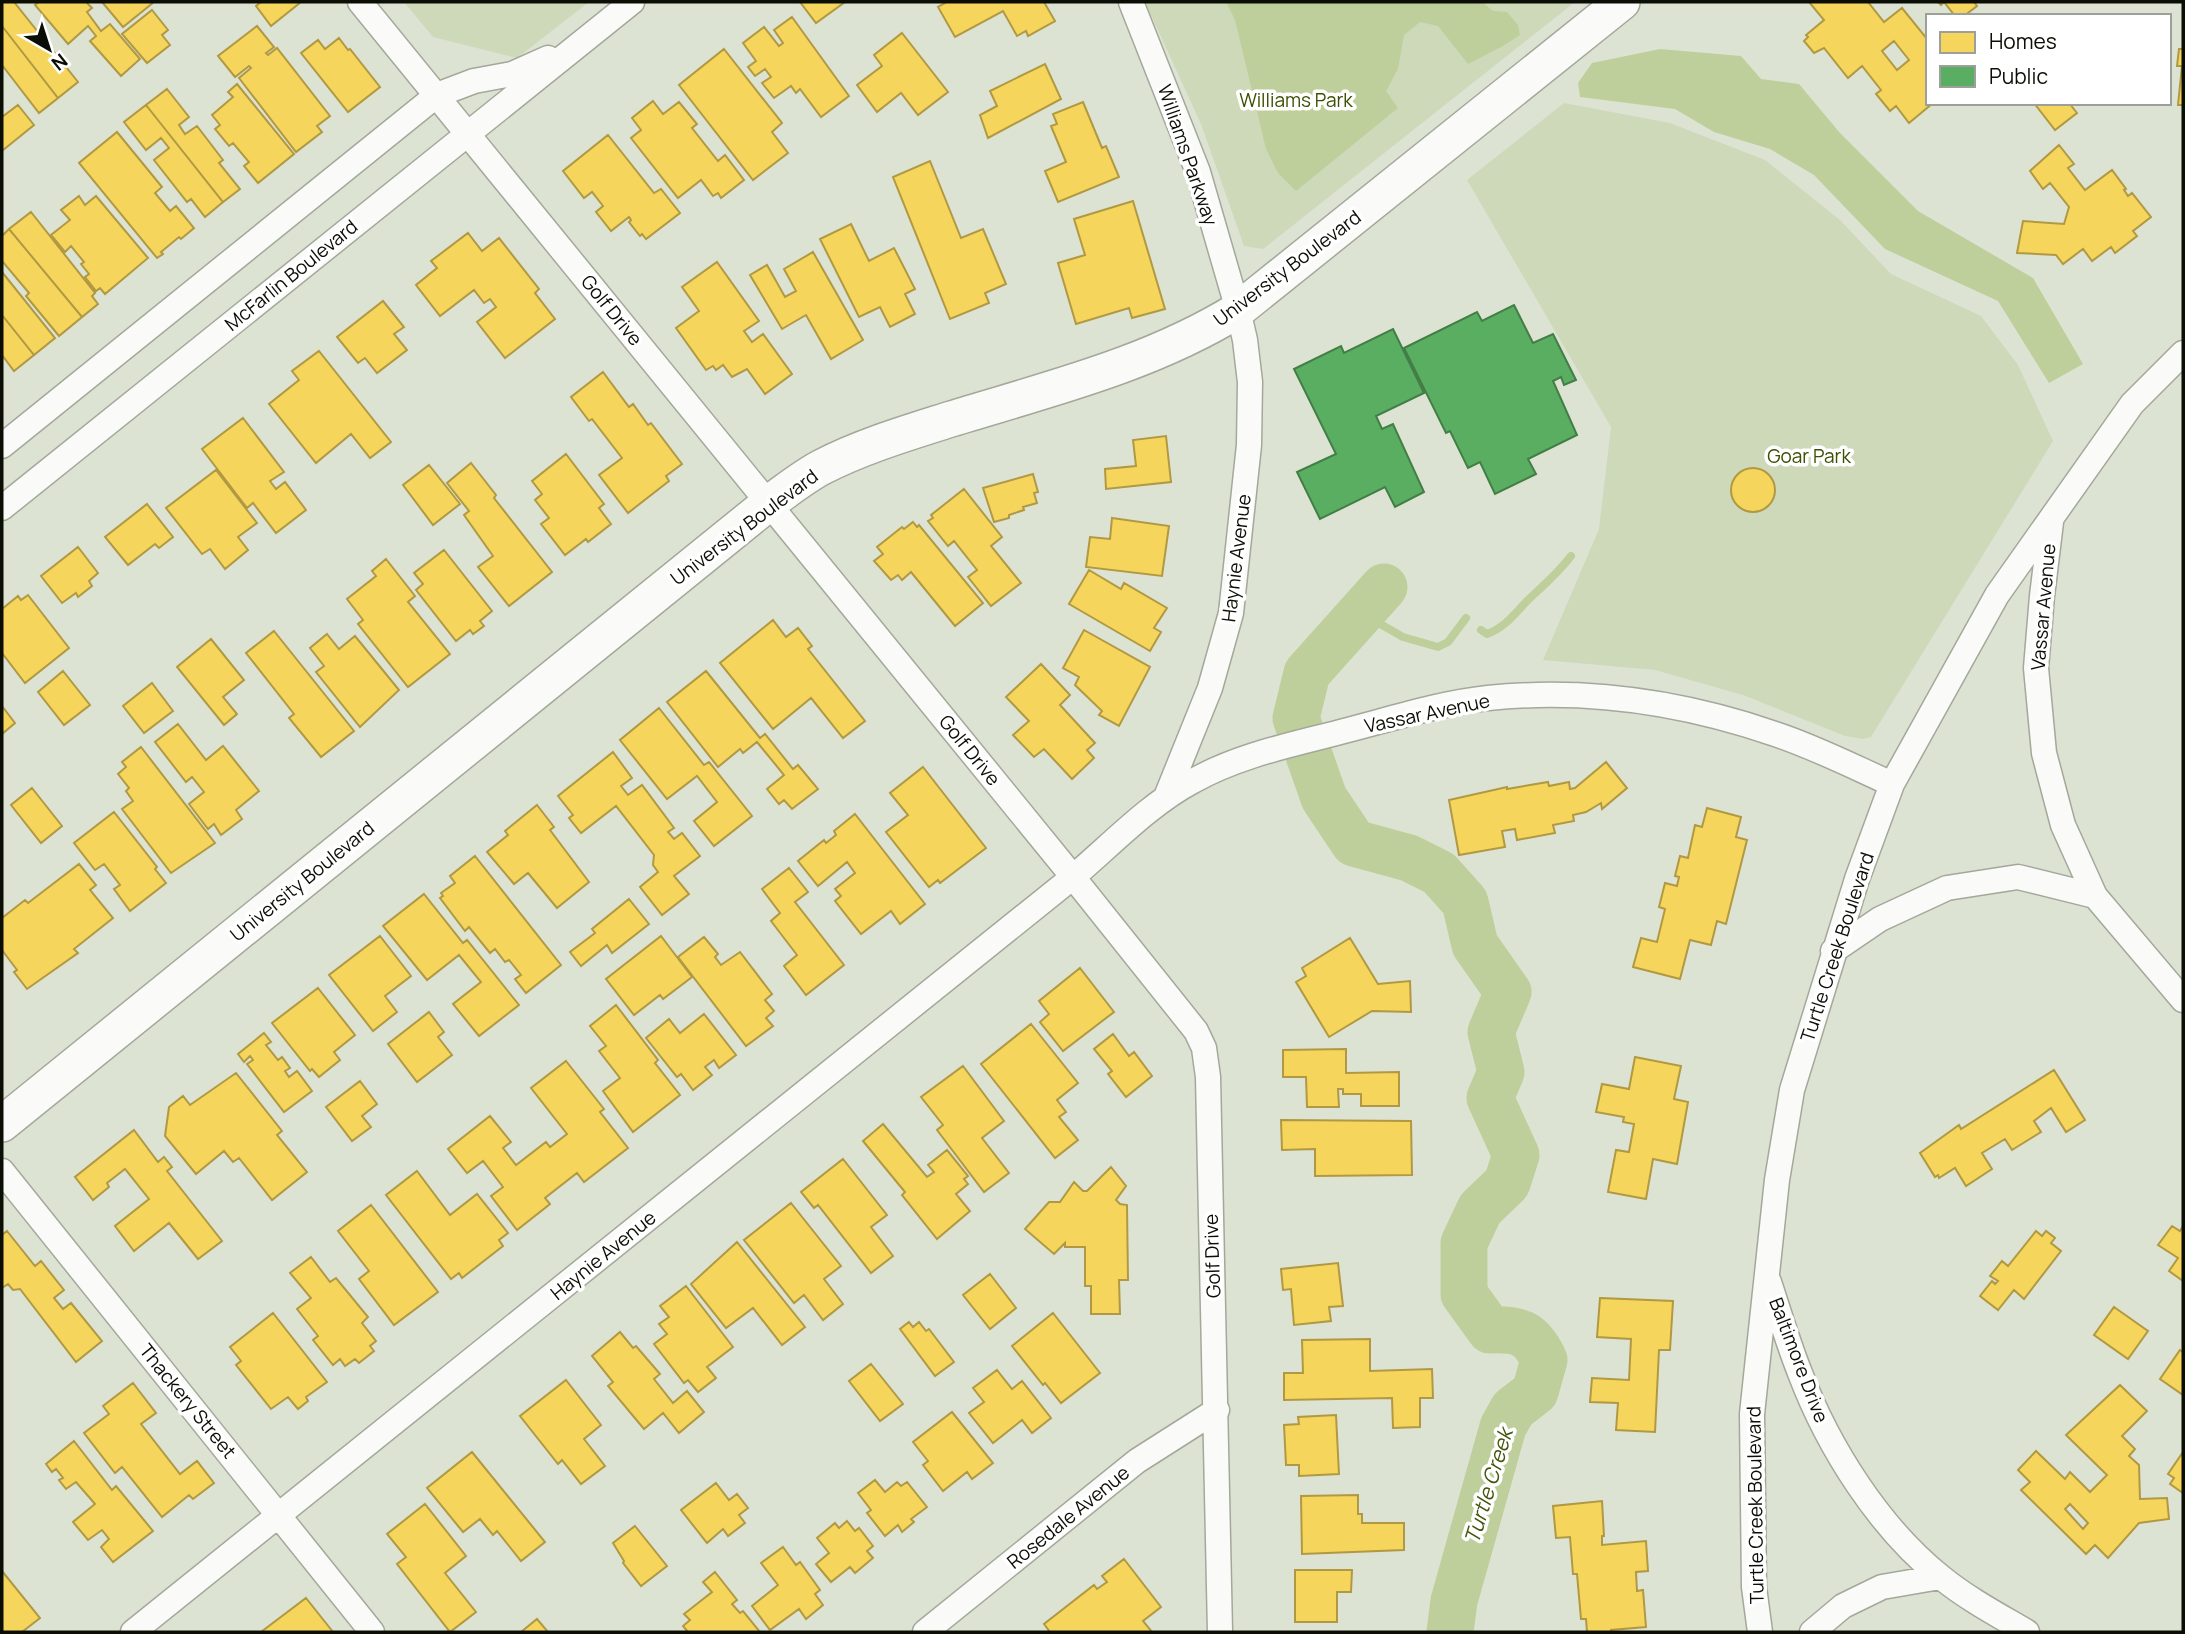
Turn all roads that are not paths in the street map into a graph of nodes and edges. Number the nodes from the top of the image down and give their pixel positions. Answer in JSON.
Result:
{"nodes":[{"id":1,"x":360,"y":2,"type":"edge"},
{"id":2,"x":632,"y":2,"type":"edge"},
{"id":3,"x":1131,"y":2,"type":"edge"},
{"id":4,"x":1622,"y":2,"type":"edge"},
{"id":5,"x":580,"y":43,"type":"junction"},
{"id":6,"x":437,"y":95,"type":"junction"},
{"id":7,"x":467,"y":133,"type":"junction"},
{"id":8,"x":1238,"y":310,"type":"junction"},
{"id":9,"x":2183,"y":353,"type":"edge"},
{"id":10,"x":2,"y":446,"type":"edge"},
{"id":11,"x":769,"y":503,"type":"junction"},
{"id":12,"x":2,"y":508,"type":"edge"},
{"id":13,"x":2052,"y":518,"type":"junction"},
{"id":14,"x":1892,"y":784,"type":"junction"},
{"id":15,"x":1166,"y":797,"type":"junction"},
{"id":16,"x":1073,"y":877,"type":"junction"},
{"id":17,"x":2095,"y":896,"type":"junction"},
{"id":18,"x":1833,"y":951,"type":"junction"},
{"id":19,"x":2183,"y":1000,"type":"edge"},
{"id":20,"x":2,"y":1124,"type":"edge"},
{"id":21,"x":2,"y":1171,"type":"edge"},
{"id":22,"x":1766,"y":1271,"type":"junction"},
{"id":23,"x":1217,"y":1410,"type":"junction"},
{"id":24,"x":278,"y":1515,"type":"junction"},
{"id":25,"x":1940,"y":1577,"type":"junction"},
{"id":26,"x":133,"y":1632,"type":"edge"},
{"id":27,"x":372,"y":1632,"type":"edge"},
{"id":28,"x":925,"y":1632,"type":"edge"},
{"id":29,"x":1220,"y":1632,"type":"edge"},
{"id":30,"x":1760,"y":1632,"type":"edge"},
{"id":31,"x":1812,"y":1632,"type":"edge"},
{"id":32,"x":2027,"y":1632,"type":"edge"}],
"edges":[{"from":1,"to":6,"type":"street","name":"Golf Drive"},
{"from":2,"to":5,"type":"street","name":"McFarlin Boulevard"},
{"from":3,"to":8,"type":"street","name":"Williams Parkway"},
{"from":4,"to":8,"type":"street","name":"University Boulevard"},
{"from":5,"to":6,"type":"street","name":"McFarlin Boulevard"},
{"from":5,"to":7,"type":"street","name":"McFarlin Boulevard"},
{"from":6,"to":7,"type":"street","name":"Golf Drive"},
{"from":6,"to":10,"type":"street","name":"McFarlin Boulevard"},
{"from":7,"to":11,"type":"street","name":"Golf Drive"},
{"from":7,"to":12,"type":"street","name":"McFarlin Boulevard"},
{"from":8,"to":11,"type":"street","name":"University Boulevard"},
{"from":8,"to":15,"type":"street","name":"Haynie Avenue"},
{"from":9,"to":13,"type":"street","name":"Turtle Creek Boulevard"},
{"from":11,"to":16,"type":"street","name":"Golf Drive"},
{"from":11,"to":20,"type":"street","name":"University Boulevard"},
{"from":13,"to":14,"type":"street","name":"Turtle Creek Boulevard"},
{"from":13,"to":17,"type":"street","name":"Vassar Avenue"},
{"from":14,"to":15,"type":"street","name":"Vassar Avenue"},
{"from":14,"to":18,"type":"street","name":"Turtle Creek Boulevard"},
{"from":15,"to":16,"type":"street","name":"Vassar Avenue"},
{"from":16,"to":23,"type":"street","name":"Golf Drive"},
{"from":16,"to":24,"type":"street","name":"Haynie Avenue"},
{"from":17,"to":18,"type":"street"},
{"from":17,"to":19,"type":"street","name":"Vassar Avenue"},
{"from":18,"to":22,"type":"street","name":"Turtle Creek Boulevard"},
{"from":21,"to":24,"type":"street","name":"Thackery Street"},
{"from":22,"to":25,"type":"street","name":"Baltimore Drive"},
{"from":22,"to":30,"type":"street","name":"Turtle Creek Boulevard"},
{"from":23,"to":28,"type":"street","name":"Rosedale Avenue"},
{"from":23,"to":29,"type":"street","name":"Golf Drive"},
{"from":24,"to":26,"type":"street","name":"Haynie Avenue"},
{"from":24,"to":27,"type":"street","name":"Thackery Street"},
{"from":25,"to":31,"type":"street"},
{"from":25,"to":32,"type":"street","name":"Baltimore Drive"}]}
